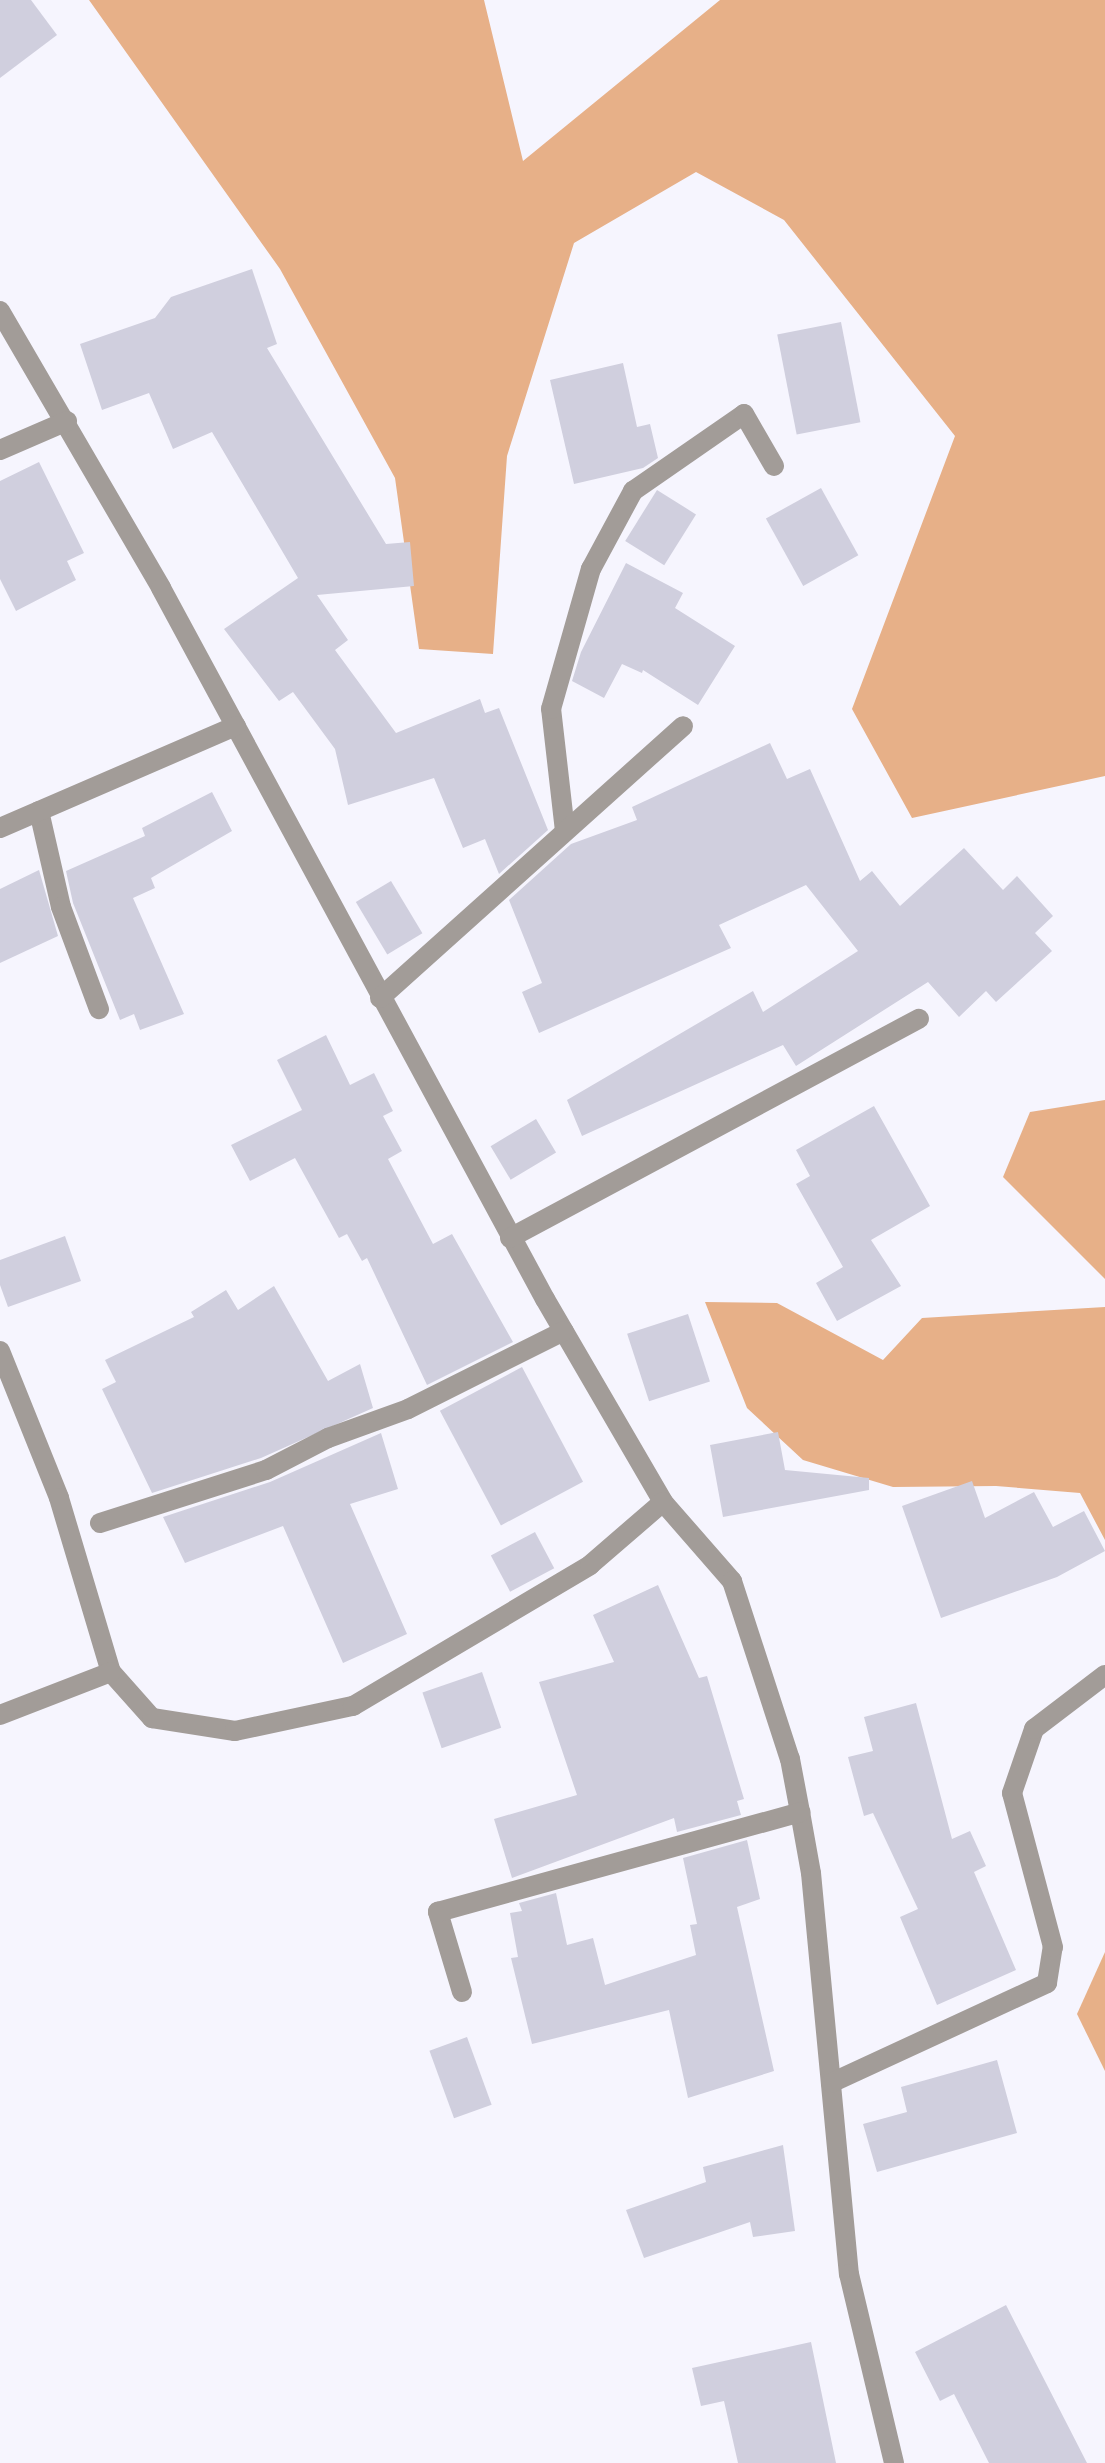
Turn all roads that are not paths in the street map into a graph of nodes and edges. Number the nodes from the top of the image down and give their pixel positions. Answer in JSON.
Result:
{"nodes":[{"id":1,"x":0,"y":311,"type":"edge"},
{"id":2,"x":67,"y":421,"type":"junction"},
{"id":3,"x":0,"y":450,"type":"edge"},
{"id":4,"x":774,"y":466,"type":"dead end"},
{"id":5,"x":236,"y":726,"type":"junction"},
{"id":6,"x":683,"y":726,"type":"dead end"},
{"id":7,"x":39,"y":811,"type":"junction"},
{"id":8,"x":0,"y":828,"type":"edge"},
{"id":9,"x":565,"y":831,"type":"junction"},
{"id":10,"x":380,"y":998,"type":"junction"},
{"id":11,"x":99,"y":1009,"type":"dead end"},
{"id":12,"x":919,"y":1019,"type":"dead end"},
{"id":13,"x":510,"y":1238,"type":"junction"},
{"id":14,"x":564,"y":1331,"type":"junction"},
{"id":15,"x":0,"y":1351,"type":"edge"},
{"id":16,"x":663,"y":1502,"type":"junction"},
{"id":17,"x":100,"y":1523,"type":"dead end"},
{"id":18,"x":111,"y":1672,"type":"junction"},
{"id":19,"x":1105,"y":1675,"type":"edge"},
{"id":20,"x":0,"y":1715,"type":"edge"},
{"id":21,"x":800,"y":1812,"type":"junction"},
{"id":22,"x":462,"y":1992,"type":"dead end"},
{"id":23,"x":831,"y":2083,"type":"junction"},
{"id":24,"x":894,"y":2463,"type":"edge"}],
"edges":[{"from":1,"to":2,"type":"street"},
{"from":2,"to":3,"type":"street"},
{"from":2,"to":5,"type":"street"},
{"from":4,"to":9,"type":"street"},
{"from":5,"to":7,"type":"street"},
{"from":5,"to":10,"type":"street"},
{"from":6,"to":9,"type":"street"},
{"from":7,"to":8,"type":"street"},
{"from":7,"to":11,"type":"street"},
{"from":9,"to":10,"type":"street"},
{"from":10,"to":13,"type":"street"},
{"from":12,"to":13,"type":"street"},
{"from":13,"to":14,"type":"street"},
{"from":14,"to":16,"type":"street"},
{"from":14,"to":17,"type":"street"},
{"from":15,"to":18,"type":"street"},
{"from":16,"to":18,"type":"street"},
{"from":16,"to":21,"type":"street"},
{"from":18,"to":20,"type":"street"},
{"from":19,"to":23,"type":"street"},
{"from":21,"to":22,"type":"street"},
{"from":21,"to":23,"type":"street"},
{"from":23,"to":24,"type":"street"}]}
